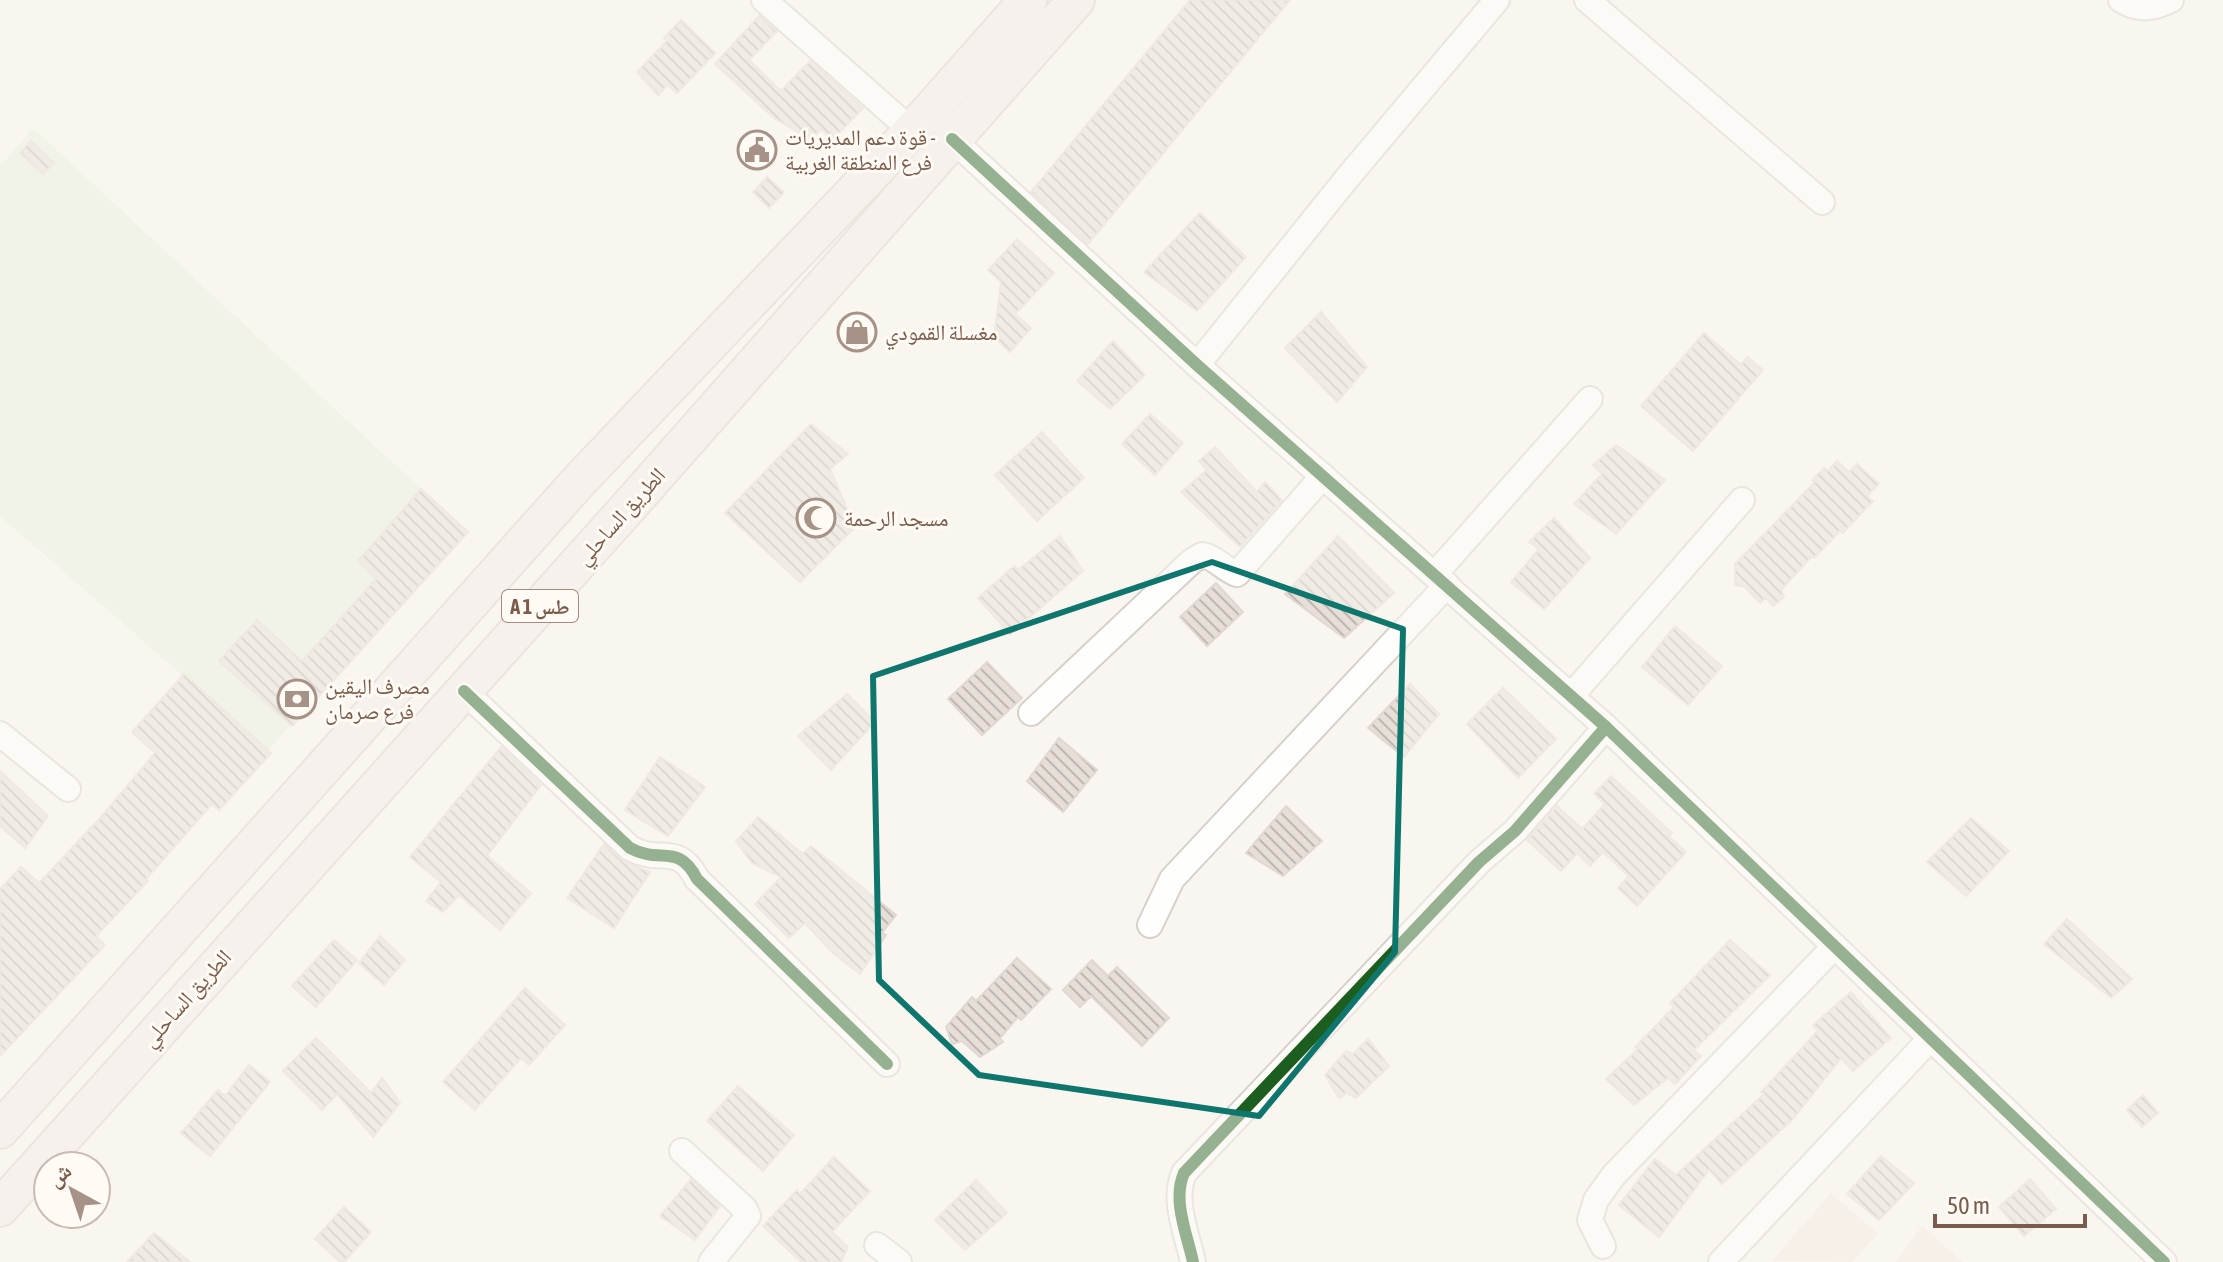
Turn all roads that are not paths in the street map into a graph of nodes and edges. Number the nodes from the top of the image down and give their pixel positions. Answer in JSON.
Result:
{"nodes":[{"id":1,"x":764,"y":0,"type":"edge"},
{"id":2,"x":1028,"y":0,"type":"edge"},
{"id":3,"x":1076,"y":0,"type":"edge"},
{"id":4,"x":1497,"y":0,"type":"edge"},
{"id":5,"x":1587,"y":0,"type":"edge"},
{"id":6,"x":2121,"y":0,"type":"edge"},
{"id":7,"x":2171,"y":0,"type":"edge"},
{"id":8,"x":912,"y":131,"type":"junction"},
{"id":9,"x":952,"y":139,"type":"junction"},
{"id":10,"x":1822,"y":202,"type":"dead end"},
{"id":11,"x":1197,"y":365,"type":"junction"},
{"id":12,"x":1590,"y":399,"type":"dead end"},
{"id":13,"x":1323,"y":476,"type":"junction"},
{"id":14,"x":579,"y":481,"type":"junction"},
{"id":15,"x":1742,"y":500,"type":"dead end"},
{"id":16,"x":624,"y":512,"type":"junction"},
{"id":17,"x":1441,"y":580,"type":"junction"},
{"id":18,"x":464,"y":691,"type":"junction"},
{"id":19,"x":1571,"y":696,"type":"junction"},
{"id":20,"x":1031,"y":713,"type":"dead end"},
{"id":21,"x":1606,"y":727,"type":"junction"},
{"id":22,"x":0,"y":734,"type":"edge"},
{"id":23,"x":68,"y":789,"type":"dead end"},
{"id":24,"x":1150,"y":925,"type":"dead end"},
{"id":25,"x":1834,"y":947,"type":"junction"},
{"id":26,"x":1930,"y":1039,"type":"junction"},
{"id":27,"x":887,"y":1064,"type":"dead end"},
{"id":28,"x":0,"y":1130,"type":"edge"},
{"id":29,"x":682,"y":1151,"type":"dead end"},
{"id":30,"x":0,"y":1208,"type":"edge"},
{"id":31,"x":877,"y":1245,"type":"dead end"},
{"id":32,"x":1603,"y":1246,"type":"dead end"},
{"id":33,"x":711,"y":1262,"type":"edge"},
{"id":34,"x":899,"y":1262,"type":"edge"},
{"id":35,"x":1193,"y":1262,"type":"edge"},
{"id":36,"x":1721,"y":1262,"type":"edge"},
{"id":37,"x":2164,"y":1262,"type":"edge"}],
"edges":[{"from":1,"to":8,"type":"street"},
{"from":2,"to":8,"type":"highway","number":"A 1 طس"},
{"from":3,"to":9,"type":"highway","name":"الطريق الساحلي","number":"A 1 طس"},
{"from":4,"to":11,"type":"street"},
{"from":5,"to":10,"type":"street"},
{"from":6,"to":7,"type":"street"},
{"from":8,"to":14,"type":"highway","number":"A 1 طس"},
{"from":9,"to":11,"type":"street"},
{"from":9,"to":16,"type":"highway","name":"الطريق الساحلي","number":"A 1 طس"},
{"from":11,"to":13,"type":"street"},
{"from":12,"to":17,"type":"street"},
{"from":13,"to":17,"type":"street"},
{"from":13,"to":20,"type":"street"},
{"from":14,"to":16,"type":"highway"},
{"from":14,"to":28,"type":"highway","number":"A 1 طس"},
{"from":15,"to":19,"type":"street"},
{"from":16,"to":18,"type":"highway","name":"الطريق الساحلي","number":"A 1 طس"},
{"from":17,"to":19,"type":"street"},
{"from":17,"to":24,"type":"street"},
{"from":18,"to":27,"type":"street"},
{"from":18,"to":30,"type":"highway","name":"الطريق الساحلي","number":"A 1 طس"},
{"from":19,"to":21,"type":"street"},
{"from":21,"to":25,"type":"street"},
{"from":21,"to":35,"type":"street"},
{"from":22,"to":23,"type":"street"},
{"from":25,"to":26,"type":"street"},
{"from":25,"to":32,"type":"street"},
{"from":26,"to":36,"type":"street"},
{"from":26,"to":37,"type":"street"},
{"from":29,"to":33,"type":"street"},
{"from":31,"to":34,"type":"street"}]}
